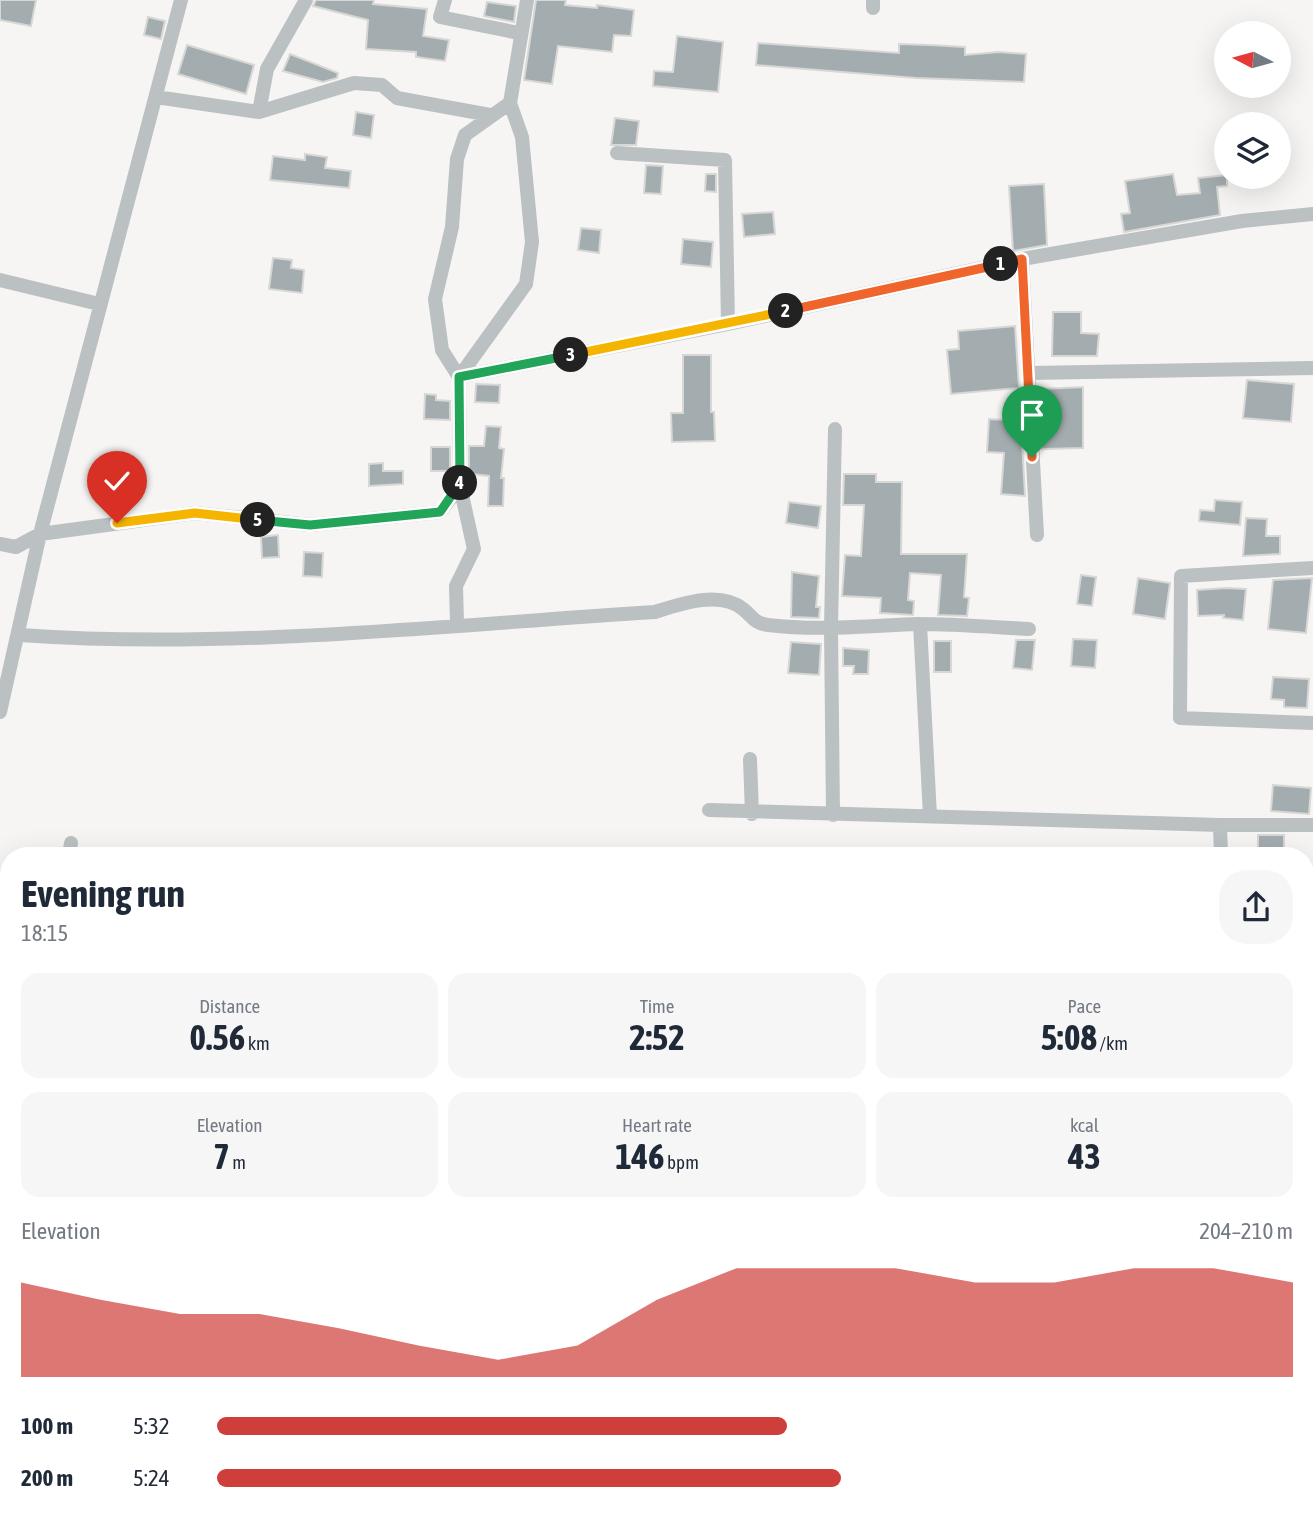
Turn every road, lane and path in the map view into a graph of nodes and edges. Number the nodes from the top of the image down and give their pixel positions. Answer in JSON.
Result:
{"nodes":[{"id":1,"x":181,"y":0,"type":"edge"},
{"id":2,"x":306,"y":0,"type":"edge"},
{"id":3,"x":445,"y":0,"type":"edge"},
{"id":4,"x":527,"y":0,"type":"edge"},
{"id":5,"x":519,"y":33,"type":"junction"},
{"id":6,"x":156,"y":97,"type":"junction"},
{"id":7,"x":510,"y":103,"type":"junction"},
{"id":8,"x":259,"y":112,"type":"junction"},
{"id":9,"x":491,"y":116,"type":"junction"},
{"id":10,"x":617,"y":153,"type":"dead end"},
{"id":11,"x":1313,"y":214,"type":"edge"},
{"id":12,"x":1022,"y":259,"type":"junction"},
{"id":13,"x":0,"y":280,"type":"edge"},
{"id":14,"x":99,"y":304,"type":"junction"},
{"id":15,"x":727,"y":324,"type":"junction"},
{"id":16,"x":1313,"y":368,"type":"edge"},
{"id":17,"x":1030,"y":373,"type":"junction"},
{"id":18,"x":459,"y":377,"type":"junction"},
{"id":19,"x":835,"y":429,"type":"dead end"},
{"id":20,"x":460,"y":486,"type":"junction"},
{"id":21,"x":40,"y":534,"type":"junction"},
{"id":22,"x":1037,"y":535,"type":"dead end"},
{"id":23,"x":0,"y":544,"type":"edge"},
{"id":24,"x":1313,"y":568,"type":"edge"},
{"id":25,"x":457,"y":624,"type":"junction"},
{"id":26,"x":920,"y":624,"type":"junction"},
{"id":27,"x":831,"y":628,"type":"junction"},
{"id":28,"x":1029,"y":629,"type":"dead end"},
{"id":29,"x":20,"y":635,"type":"junction"},
{"id":30,"x":0,"y":712,"type":"edge"},
{"id":31,"x":1313,"y":723,"type":"edge"},
{"id":32,"x":750,"y":760,"type":"dead end"},
{"id":33,"x":709,"y":810,"type":"dead end"},
{"id":34,"x":752,"y":814,"type":"junction"},
{"id":35,"x":833,"y":815,"type":"junction"},
{"id":36,"x":930,"y":816,"type":"junction"},
{"id":37,"x":1220,"y":825,"type":"junction"},
{"id":38,"x":1313,"y":825,"type":"edge"},
{"id":39,"x":1221,"y":847,"type":"edge"}],
"edges":[{"from":1,"to":6,"type":"street"},
{"from":2,"to":8,"type":"street"},
{"from":3,"to":5,"type":"street"},
{"from":4,"to":5,"type":"street"},
{"from":5,"to":7,"type":"street"},
{"from":6,"to":8,"type":"street"},
{"from":6,"to":14,"type":"street"},
{"from":7,"to":9,"type":"street"},
{"from":7,"to":18,"type":"street"},
{"from":8,"to":9,"type":"street"},
{"from":9,"to":18,"type":"street"},
{"from":10,"to":15,"type":"street"},
{"from":11,"to":12,"type":"street"},
{"from":12,"to":15,"type":"street"},
{"from":12,"to":17,"type":"street"},
{"from":13,"to":14,"type":"street"},
{"from":14,"to":21,"type":"street"},
{"from":15,"to":18,"type":"street"},
{"from":16,"to":17,"type":"street"},
{"from":17,"to":22,"type":"street"},
{"from":18,"to":20,"type":"street"},
{"from":19,"to":27,"type":"street"},
{"from":20,"to":21,"type":"street"},
{"from":20,"to":25,"type":"street"},
{"from":21,"to":23,"type":"street"},
{"from":21,"to":29,"type":"street"},
{"from":24,"to":31,"type":"street"},
{"from":25,"to":27,"type":"street"},
{"from":25,"to":29,"type":"street"},
{"from":26,"to":27,"type":"street"},
{"from":26,"to":28,"type":"street"},
{"from":26,"to":36,"type":"street"},
{"from":27,"to":35,"type":"street"},
{"from":29,"to":30,"type":"street"},
{"from":32,"to":34,"type":"street"},
{"from":33,"to":34,"type":"street"},
{"from":34,"to":35,"type":"street"},
{"from":35,"to":36,"type":"street"},
{"from":36,"to":37,"type":"street"},
{"from":37,"to":38,"type":"street"},
{"from":37,"to":39,"type":"street"}]}
